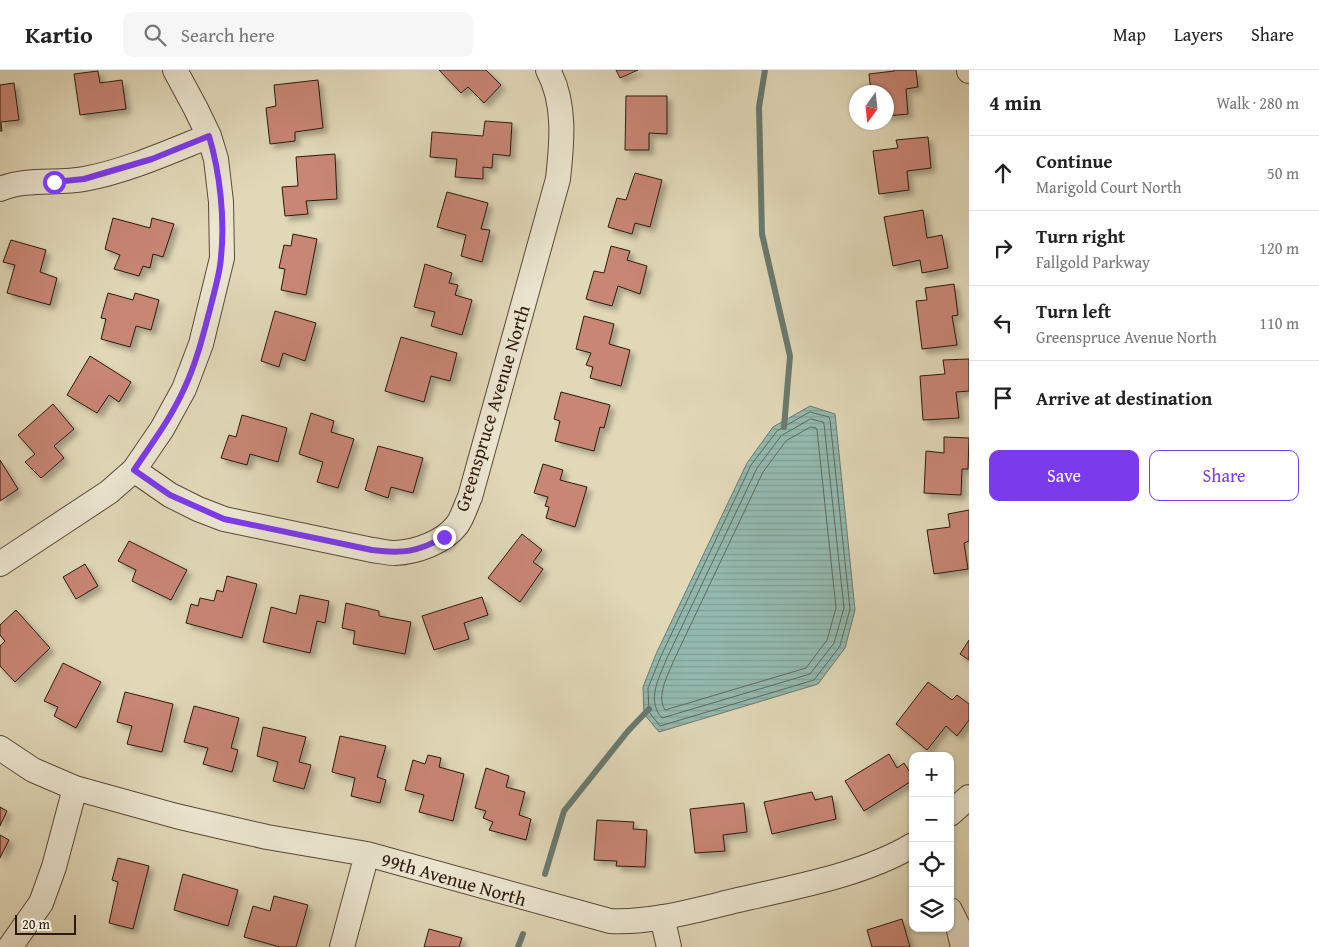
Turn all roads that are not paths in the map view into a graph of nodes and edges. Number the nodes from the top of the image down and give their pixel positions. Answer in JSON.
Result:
{"nodes":[{"id":1,"x":175,"y":70,"type":"edge"},
{"id":2,"x":548,"y":70,"type":"edge"},
{"id":3,"x":209,"y":136,"type":"junction"},
{"id":4,"x":0,"y":188,"type":"edge"},
{"id":5,"x":134,"y":470,"type":"junction"},
{"id":6,"x":0,"y":564,"type":"edge"},
{"id":7,"x":0,"y":748,"type":"edge"},
{"id":8,"x":75,"y":788,"type":"junction"},
{"id":9,"x":969,"y":797,"type":"edge"},
{"id":10,"x":954,"y":810,"type":"edge"},
{"id":11,"x":909,"y":848,"type":"edge"},
{"id":12,"x":367,"y":854,"type":"junction"},
{"id":13,"x":662,"y":917,"type":"junction"},
{"id":14,"x":954,"y":918,"type":"edge"},
{"id":15,"x":10,"y":947,"type":"edge"},
{"id":16,"x":342,"y":947,"type":"edge"},
{"id":17,"x":669,"y":947,"type":"edge"},
{"id":18,"x":962,"y":947,"type":"edge"}],
"edges":[{"from":1,"to":3,"type":"street"},
{"from":2,"to":5,"type":"street","name":"Greenspruce Avenue North"},
{"from":3,"to":4,"type":"street"},
{"from":3,"to":5,"type":"street"},
{"from":5,"to":6,"type":"street"},
{"from":7,"to":8,"type":"street","name":"99th Avenue North"},
{"from":8,"to":12,"type":"street","name":"99th Avenue North"},
{"from":8,"to":15,"type":"street"},
{"from":9,"to":10,"type":"street"},
{"from":11,"to":13,"type":"street","name":"99th Avenue North"},
{"from":12,"to":13,"type":"street","name":"99th Avenue North"},
{"from":12,"to":16,"type":"street"},
{"from":13,"to":17,"type":"street"},
{"from":14,"to":18,"type":"street"}]}
